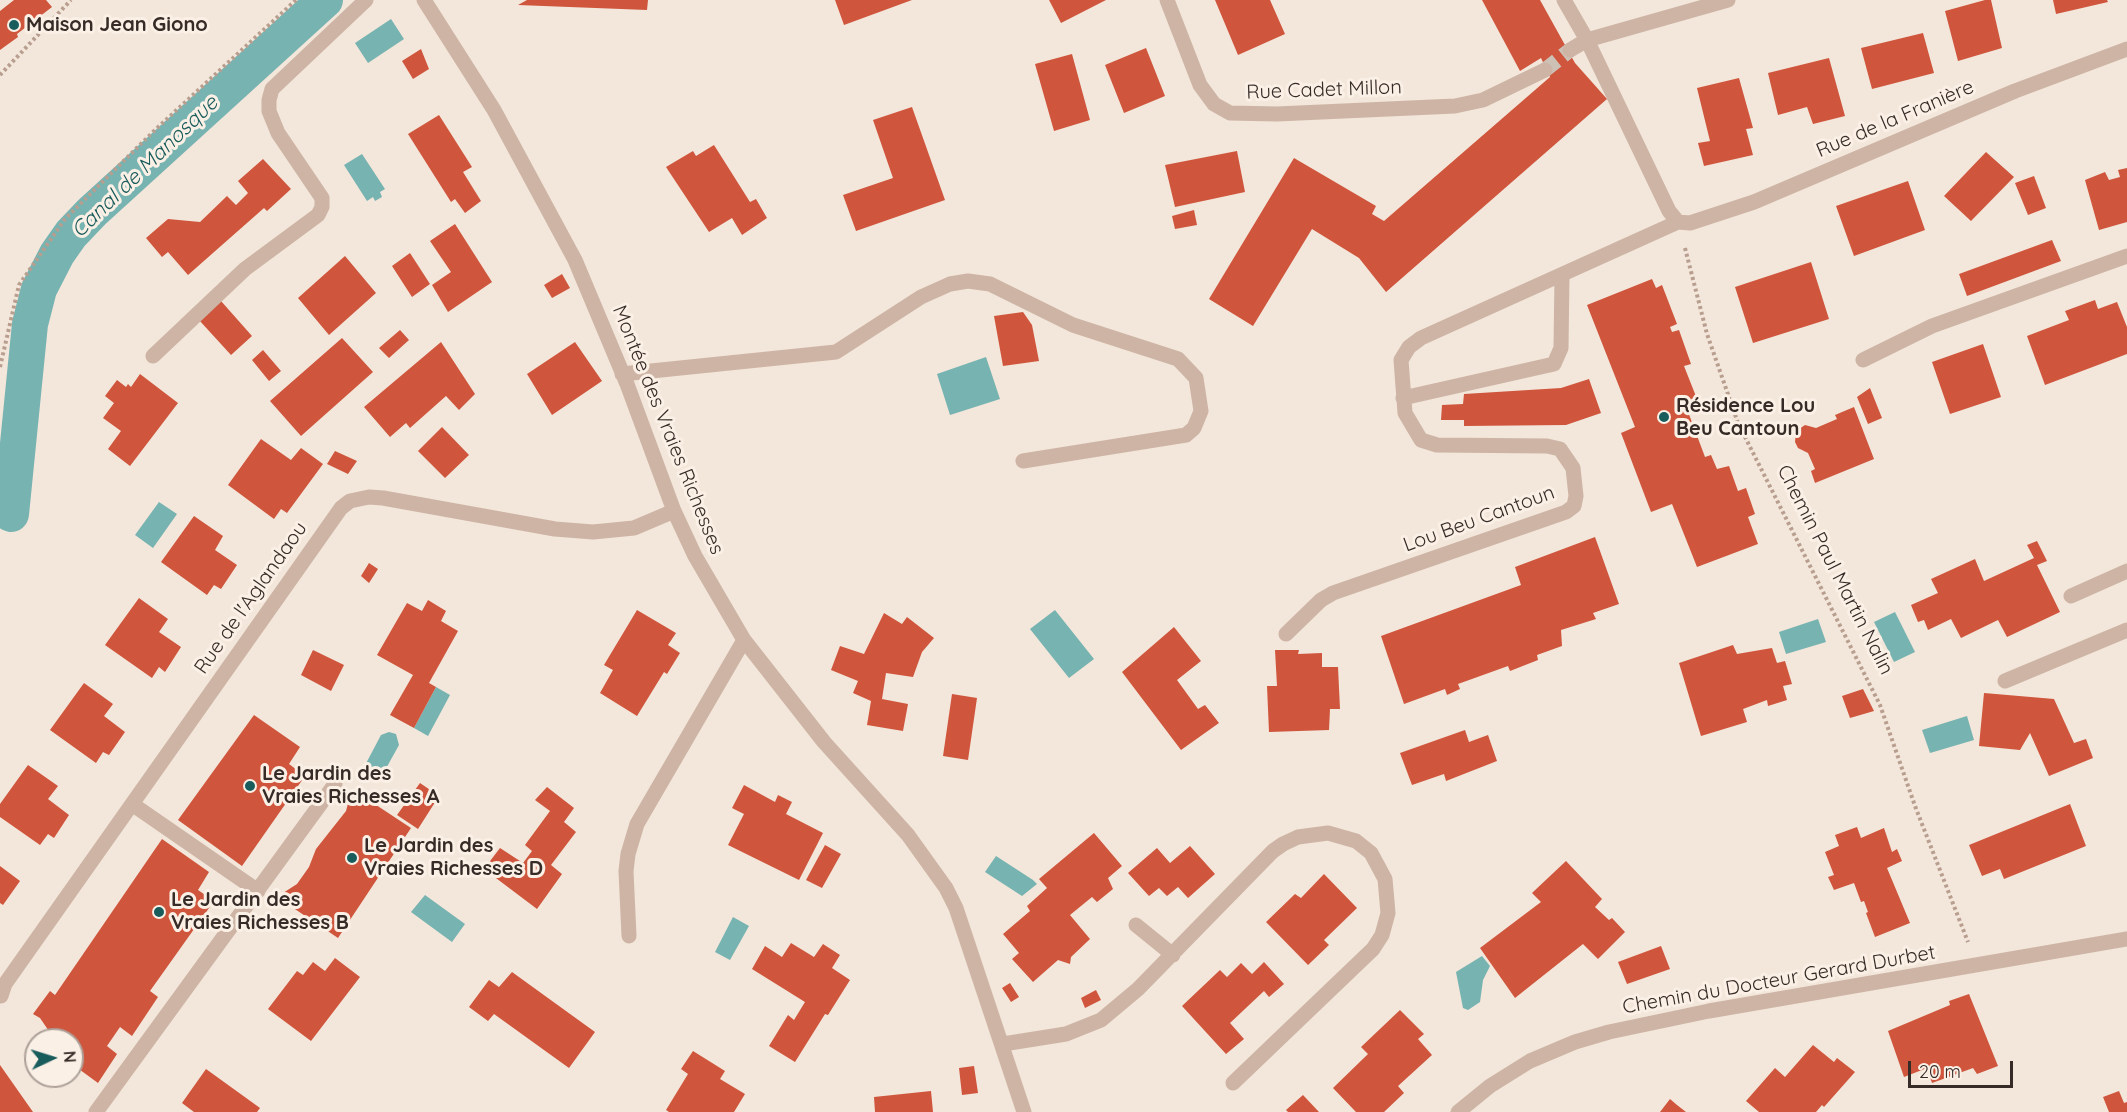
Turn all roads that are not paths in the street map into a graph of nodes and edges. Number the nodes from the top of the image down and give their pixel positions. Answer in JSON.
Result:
{"nodes":[{"id":1,"x":366,"y":0,"type":"edge"},
{"id":2,"x":423,"y":0,"type":"edge"},
{"id":3,"x":1167,"y":0,"type":"edge"},
{"id":4,"x":1564,"y":0,"type":"edge"},
{"id":5,"x":1728,"y":0,"type":"edge"},
{"id":6,"x":1587,"y":40,"type":"junction"},
{"id":7,"x":2127,"y":49,"type":"edge"},
{"id":8,"x":1570,"y":50,"type":"tunnel mouth"},
{"id":9,"x":1545,"y":69,"type":"tunnel mouth"},
{"id":10,"x":1678,"y":222,"type":"junction"},
{"id":11,"x":2127,"y":256,"type":"edge"},
{"id":12,"x":1562,"y":276,"type":"junction"},
{"id":13,"x":153,"y":356,"type":"dead end"},
{"id":14,"x":1863,"y":360,"type":"dead end"},
{"id":15,"x":622,"y":374,"type":"junction"},
{"id":16,"x":1403,"y":398,"type":"junction"},
{"id":17,"x":1023,"y":461,"type":"dead end"},
{"id":18,"x":674,"y":511,"type":"junction"},
{"id":19,"x":2127,"y":571,"type":"edge"},
{"id":20,"x":2071,"y":596,"type":"dead end"},
{"id":21,"x":2127,"y":630,"type":"edge"},
{"id":22,"x":1286,"y":634,"type":"dead end"},
{"id":23,"x":744,"y":640,"type":"junction"},
{"id":24,"x":2005,"y":681,"type":"dead end"},
{"id":25,"x":335,"y":784,"type":"dead end"},
{"id":26,"x":132,"y":804,"type":"junction"},
{"id":27,"x":258,"y":891,"type":"junction"},
{"id":28,"x":1136,"y":925,"type":"dead end"},
{"id":29,"x":630,"y":936,"type":"dead end"},
{"id":30,"x":2127,"y":939,"type":"edge"},
{"id":31,"x":1173,"y":955,"type":"junction"},
{"id":32,"x":1,"y":996,"type":"edge"},
{"id":33,"x":1003,"y":1044,"type":"junction"},
{"id":34,"x":1233,"y":1083,"type":"dead end"},
{"id":35,"x":96,"y":1112,"type":"edge"},
{"id":36,"x":1024,"y":1112,"type":"edge"},
{"id":37,"x":1458,"y":1112,"type":"edge"}],
"edges":[{"from":1,"to":13,"type":"street"},
{"from":2,"to":15,"type":"street","name":"Montée des Vraies Richesses"},
{"from":3,"to":9,"type":"street","name":"Rue Cadet Millon"},
{"from":4,"to":6,"type":"street"},
{"from":5,"to":6,"type":"street"},
{"from":6,"to":8,"type":"street"},
{"from":6,"to":10,"type":"street"},
{"from":7,"to":10,"type":"street","name":"Rue de la Franière"},
{"from":10,"to":12,"type":"street","name":"Lou Beu Cantoun"},
{"from":11,"to":14,"type":"street"},
{"from":12,"to":16,"type":"street","name":"Lou Beu Cantoun"},
{"from":12,"to":16,"type":"street"},
{"from":15,"to":17,"type":"street"},
{"from":15,"to":18,"type":"street","name":"Montée des Vraies Richesses"},
{"from":16,"to":22,"type":"street","name":"Lou Beu Cantoun"},
{"from":18,"to":23,"type":"street","name":"Montée des Vraies Richesses"},
{"from":18,"to":26,"type":"street","name":"Rue de l'Aglandaou"},
{"from":19,"to":20,"type":"street"},
{"from":21,"to":24,"type":"street"},
{"from":23,"to":29,"type":"street"},
{"from":23,"to":33,"type":"street","name":"Montée des Vraies Richesses"},
{"from":25,"to":27,"type":"street"},
{"from":26,"to":27,"type":"street"},
{"from":26,"to":32,"type":"street","name":"Rue de l'Aglandaou"},
{"from":27,"to":35,"type":"street"},
{"from":28,"to":31,"type":"street"},
{"from":30,"to":37,"type":"street","name":"Chemin du Docteur Gerard Durbet"},
{"from":31,"to":33,"type":"street"},
{"from":31,"to":34,"type":"street"},
{"from":33,"to":36,"type":"street","name":"Montée des Vraies Richesses"}]}
